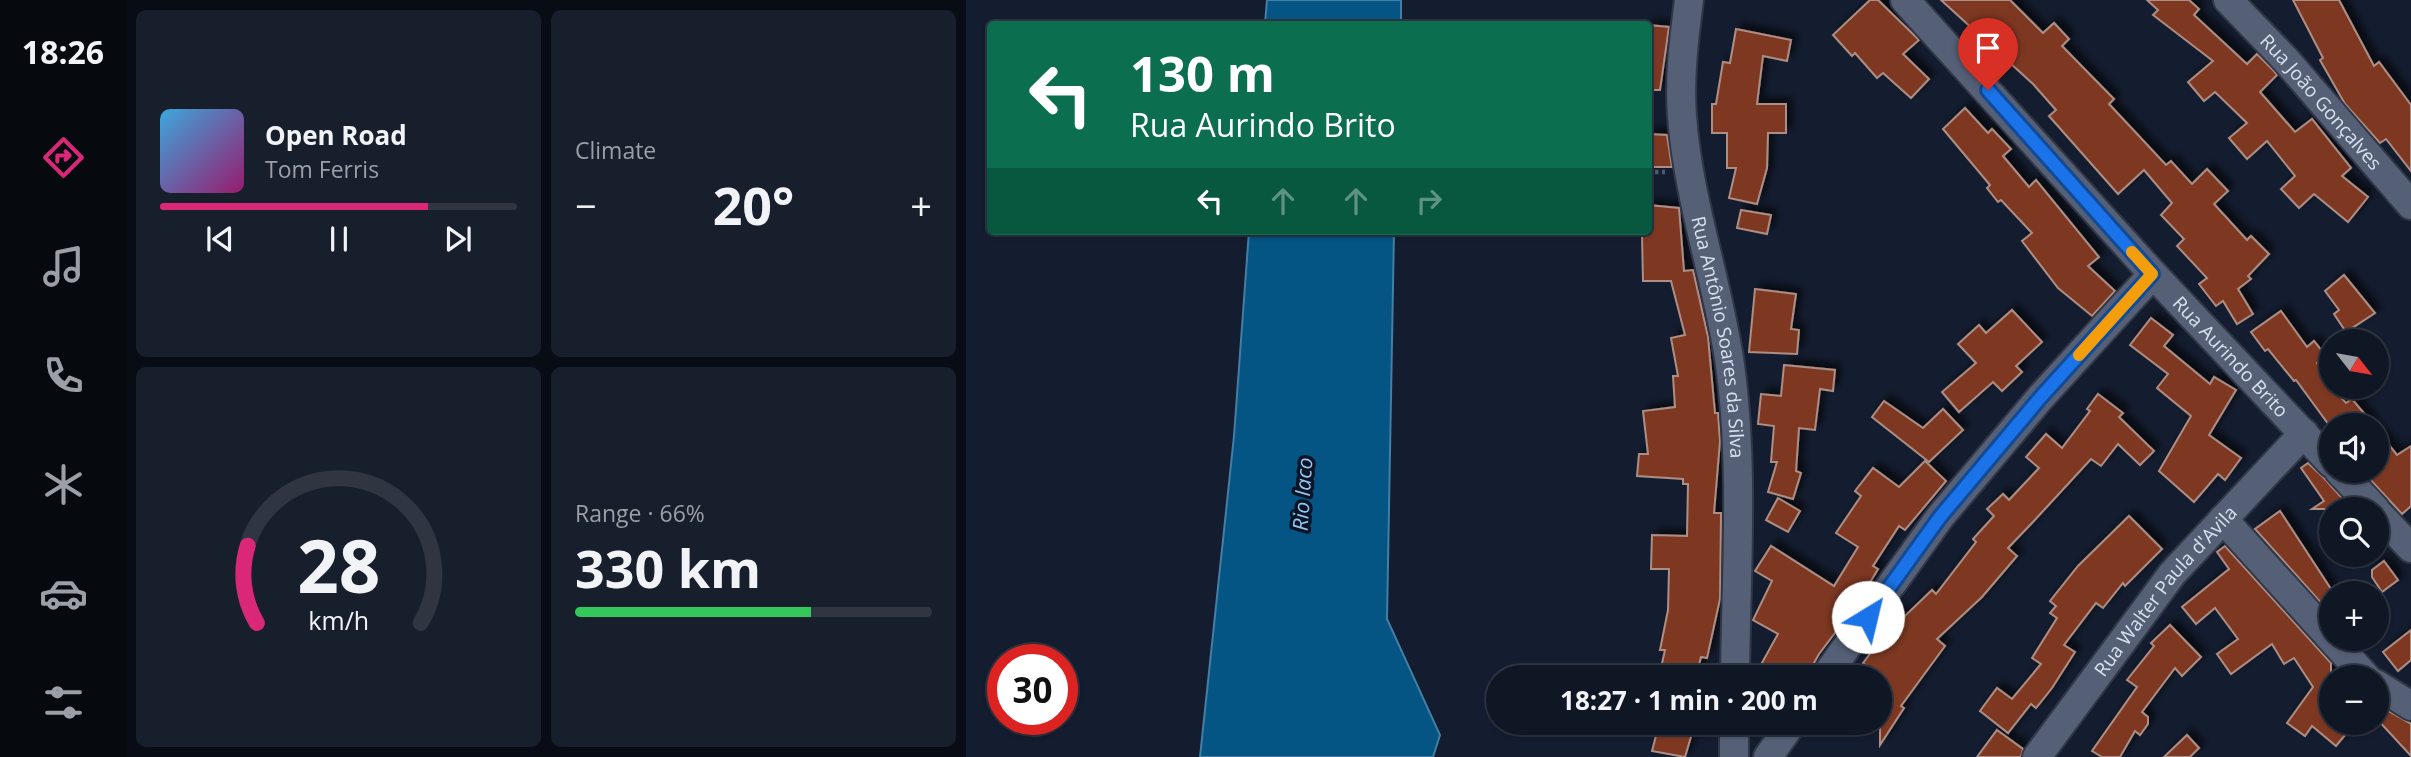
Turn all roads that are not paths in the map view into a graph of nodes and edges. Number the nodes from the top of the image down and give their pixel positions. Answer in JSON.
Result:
{"nodes":[{"id":1,"x":1689,"y":0,"type":"edge"},
{"id":2,"x":1905,"y":0,"type":"edge"},
{"id":3,"x":2228,"y":0,"type":"edge"},
{"id":4,"x":2411,"y":205,"type":"edge"},
{"id":5,"x":2152,"y":274,"type":"junction"},
{"id":6,"x":2304,"y":433,"type":"junction"},
{"id":7,"x":2319,"y":450,"type":"edge"},
{"id":8,"x":2350,"y":483,"type":"edge"},
{"id":9,"x":2364,"y":497,"type":"edge"},
{"id":10,"x":2223,"y":519,"type":"junction"},
{"id":11,"x":2389,"y":524,"type":"edge"},
{"id":12,"x":2411,"y":548,"type":"edge"},
{"id":13,"x":1735,"y":665,"type":"edge"},
{"id":14,"x":1834,"y":665,"type":"edge"},
{"id":15,"x":2355,"y":665,"type":"edge"},
{"id":16,"x":2389,"y":692,"type":"edge"},
{"id":17,"x":2411,"y":706,"type":"edge"},
{"id":18,"x":1734,"y":735,"type":"edge"},
{"id":19,"x":1784,"y":735,"type":"edge"},
{"id":20,"x":1734,"y":757,"type":"edge"},
{"id":21,"x":1768,"y":757,"type":"edge"},
{"id":22,"x":2037,"y":757,"type":"edge"}],
"edges":[{"from":1,"to":13,"type":"street","name":"Rua Antônio Soares da Silva"},
{"from":2,"to":5,"type":"street","name":"Rua Aurindo Brito"},
{"from":3,"to":4,"type":"street","name":"Rua João Gonçalves"},
{"from":5,"to":6,"type":"street","name":"Rua Aurindo Brito"},
{"from":5,"to":14,"type":"street"},
{"from":6,"to":7,"type":"street","name":"Rua Aurindo Brito"},
{"from":6,"to":10,"type":"street","name":"Rua Walter Paula d'Avila"},
{"from":8,"to":9,"type":"street"},
{"from":10,"to":15,"type":"street"},
{"from":10,"to":22,"type":"street","name":"Rua Walter Paula d'Avila"},
{"from":11,"to":12,"type":"street"},
{"from":16,"to":17,"type":"street"},
{"from":18,"to":20,"type":"street"},
{"from":19,"to":21,"type":"street"}]}
